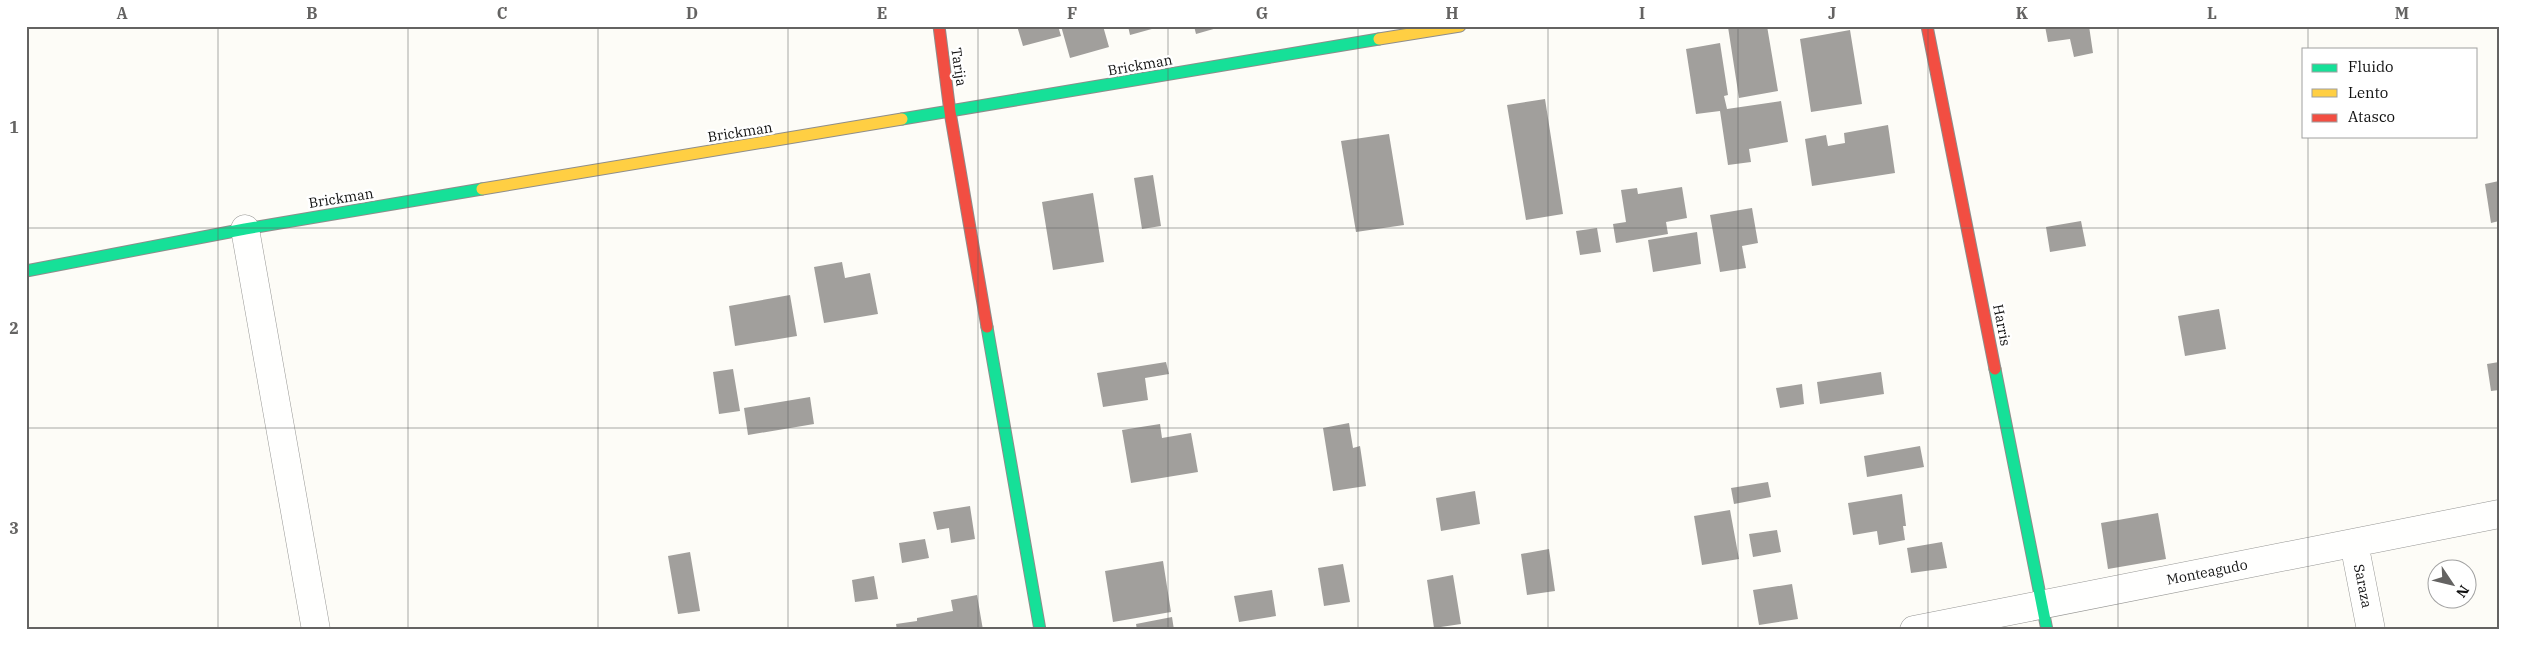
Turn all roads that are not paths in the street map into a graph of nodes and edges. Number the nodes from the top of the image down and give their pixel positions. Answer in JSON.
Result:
{"nodes":[{"id":1,"x":939,"y":26,"type":"edge"},
{"id":2,"x":1460,"y":26,"type":"edge"},
{"id":3,"x":1928,"y":26,"type":"edge"},
{"id":4,"x":950,"y":112,"type":"junction"},
{"id":5,"x":245,"y":229,"type":"junction"},
{"id":6,"x":26,"y":270,"type":"edge"},
{"id":7,"x":2499,"y":514,"type":"edge"},
{"id":8,"x":2354,"y":543,"type":"junction"},
{"id":9,"x":2044,"y":617,"type":"edge"},
{"id":10,"x":316,"y":630,"type":"edge"},
{"id":11,"x":1040,"y":630,"type":"edge"},
{"id":12,"x":1914,"y":630,"type":"edge"},
{"id":13,"x":2371,"y":630,"type":"edge"}],
"edges":[{"from":1,"to":4,"type":"street","name":"Tarija"},
{"from":2,"to":4,"type":"street","name":"Brickman"},
{"from":3,"to":9,"type":"street","name":"Harris"},
{"from":4,"to":5,"type":"street","name":"Brickman"},
{"from":4,"to":11,"type":"street","name":"Tarija"},
{"from":5,"to":6,"type":"street","name":"Brickman"},
{"from":5,"to":10,"type":"street"},
{"from":7,"to":8,"type":"street","name":"Monteagudo"},
{"from":8,"to":9,"type":"street","name":"Monteagudo"},
{"from":8,"to":13,"type":"street","name":"Saraza"},
{"from":9,"to":12,"type":"street","name":"Monteagudo"}]}
